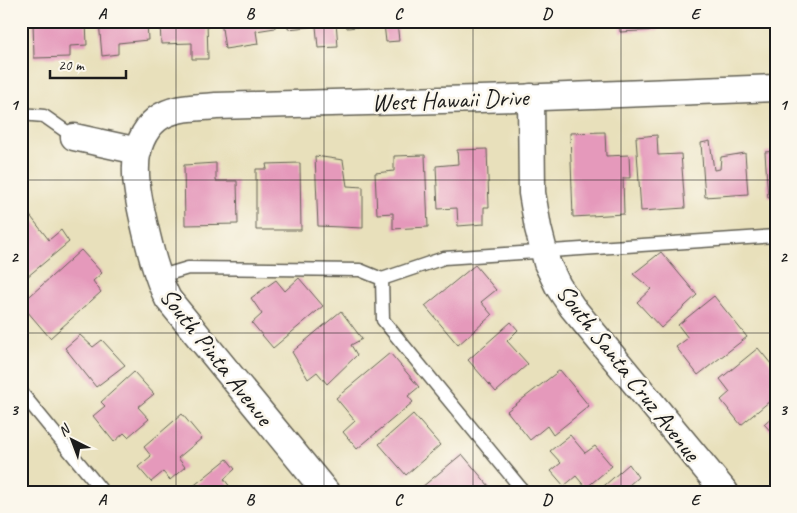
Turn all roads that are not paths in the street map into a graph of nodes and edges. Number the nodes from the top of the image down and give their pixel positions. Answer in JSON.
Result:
{"nodes":[{"id":1,"x":776,"y":88,"type":"edge"},
{"id":2,"x":531,"y":97,"type":"junction"},
{"id":3,"x":21,"y":114,"type":"edge"},
{"id":4,"x":74,"y":137,"type":"joint"},
{"id":5,"x":139,"y":148,"type":"junction"},
{"id":6,"x":776,"y":236,"type":"edge"},
{"id":7,"x":544,"y":251,"type":"junction"},
{"id":8,"x":158,"y":277,"type":"junction"},
{"id":9,"x":382,"y":279,"type":"junction"},
{"id":10,"x":21,"y":392,"type":"edge"},
{"id":11,"x":103,"y":492,"type":"edge"},
{"id":12,"x":326,"y":492,"type":"edge"},
{"id":13,"x":524,"y":492,"type":"edge"},
{"id":14,"x":725,"y":492,"type":"edge"}],
"edges":[{"from":1,"to":2,"type":"street","name":"West Hawaii Drive"},
{"from":2,"to":5,"type":"street","name":"West Hawaii Drive"},
{"from":2,"to":7,"type":"street","name":"South Santa Cruz Avenue"},
{"from":3,"to":4,"type":"lane"},
{"from":4,"to":5,"type":"street"},
{"from":5,"to":8,"type":"street","name":"South Pinta Avenue"},
{"from":6,"to":7,"type":"lane"},
{"from":7,"to":9,"type":"lane"},
{"from":7,"to":14,"type":"street","name":"South Santa Cruz Avenue"},
{"from":8,"to":9,"type":"lane"},
{"from":8,"to":12,"type":"street","name":"South Pinta Avenue"},
{"from":9,"to":13,"type":"lane"},
{"from":10,"to":11,"type":"lane"}]}
